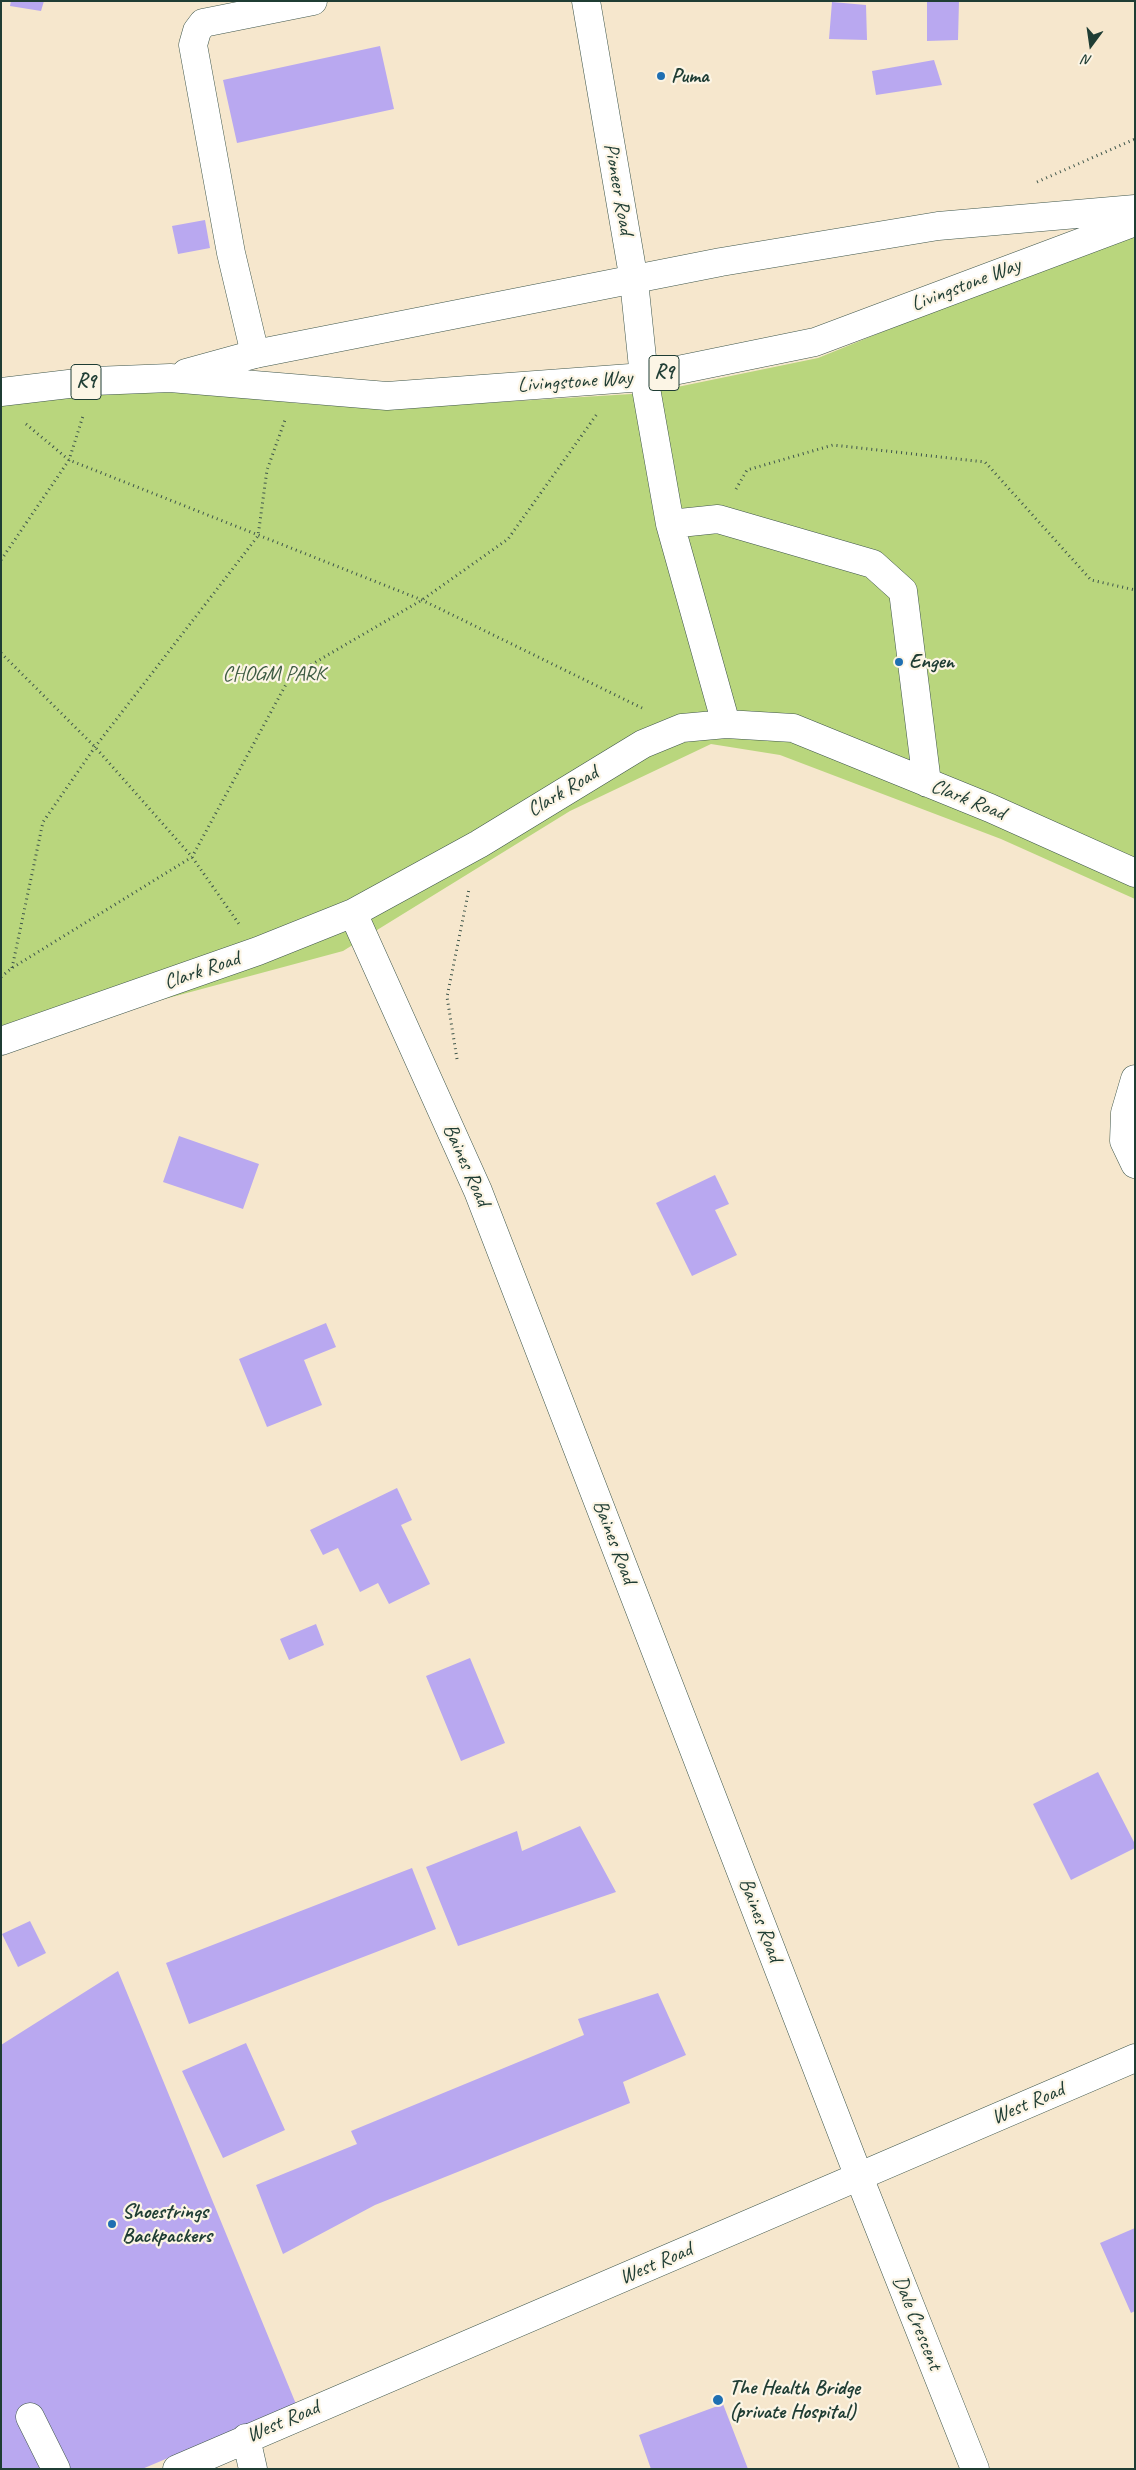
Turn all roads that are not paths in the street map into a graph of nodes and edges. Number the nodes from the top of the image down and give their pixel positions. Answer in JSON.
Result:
{"nodes":[{"id":1,"x":313,"y":1,"type":"edge"},
{"id":2,"x":586,"y":1,"type":"edge"},
{"id":3,"x":1135,"y":209,"type":"edge"},
{"id":4,"x":1135,"y":222,"type":"edge"},
{"id":5,"x":634,"y":281,"type":"junction"},
{"id":6,"x":255,"y":354,"type":"junction"},
{"id":7,"x":170,"y":378,"type":"junction"},
{"id":8,"x":633,"y":378,"type":"junction"},
{"id":9,"x":1,"y":392,"type":"edge"},
{"id":10,"x":670,"y":524,"type":"junction"},
{"id":11,"x":726,"y":724,"type":"junction"},
{"id":12,"x":927,"y":783,"type":"junction"},
{"id":13,"x":1135,"y":872,"type":"edge"},
{"id":14,"x":353,"y":913,"type":"junction"},
{"id":15,"x":1,"y":1041,"type":"edge"},
{"id":16,"x":1135,"y":1079,"type":"edge"},
{"id":17,"x":1135,"y":1164,"type":"edge"},
{"id":18,"x":1135,"y":2058,"type":"edge"},
{"id":19,"x":860,"y":2177,"type":"junction"},
{"id":20,"x":30,"y":2417,"type":"dead end"},
{"id":21,"x":246,"y":2438,"type":"junction"},
{"id":22,"x":56,"y":2469,"type":"edge"},
{"id":23,"x":177,"y":2469,"type":"edge"},
{"id":24,"x":253,"y":2469,"type":"edge"},
{"id":25,"x":975,"y":2469,"type":"edge"}],
"edges":[{"from":1,"to":6,"type":"main road"},
{"from":2,"to":5,"type":"main road","name":"Pioneer Road"},
{"from":3,"to":5,"type":"main road","name":"Livingstone Way","number":"R9"},
{"from":4,"to":8,"type":"main road","name":"Livingstone Way","number":"R9"},
{"from":5,"to":6,"type":"main road","name":"Livingstone Way","number":"R9"},
{"from":5,"to":8,"type":"main road","name":"Pioneer Road"},
{"from":6,"to":7,"type":"main road","name":"Livingstone Way","number":"R9"},
{"from":7,"to":8,"type":"main road","name":"Livingstone Way","number":"R9"},
{"from":7,"to":9,"type":"main road","name":"Livingstone Way","number":"R9"},
{"from":8,"to":10,"type":"main road","name":"Pioneer Road"},
{"from":10,"to":11,"type":"main road","name":"Pioneer Road"},
{"from":10,"to":12,"type":"main road"},
{"from":11,"to":12,"type":"main road","name":"Clark Road"},
{"from":11,"to":14,"type":"main road","name":"Clark Road"},
{"from":12,"to":13,"type":"main road","name":"Clark Road"},
{"from":14,"to":15,"type":"main road","name":"Clark Road"},
{"from":14,"to":19,"type":"main road","name":"Baines Road"},
{"from":16,"to":17,"type":"main road"},
{"from":18,"to":19,"type":"main road","name":"West Road"},
{"from":19,"to":21,"type":"main road","name":"West Road"},
{"from":19,"to":25,"type":"main road","name":"Dale Crescent"},
{"from":20,"to":22,"type":"main road"},
{"from":21,"to":23,"type":"main road","name":"West Road"},
{"from":21,"to":24,"type":"main road"}]}
